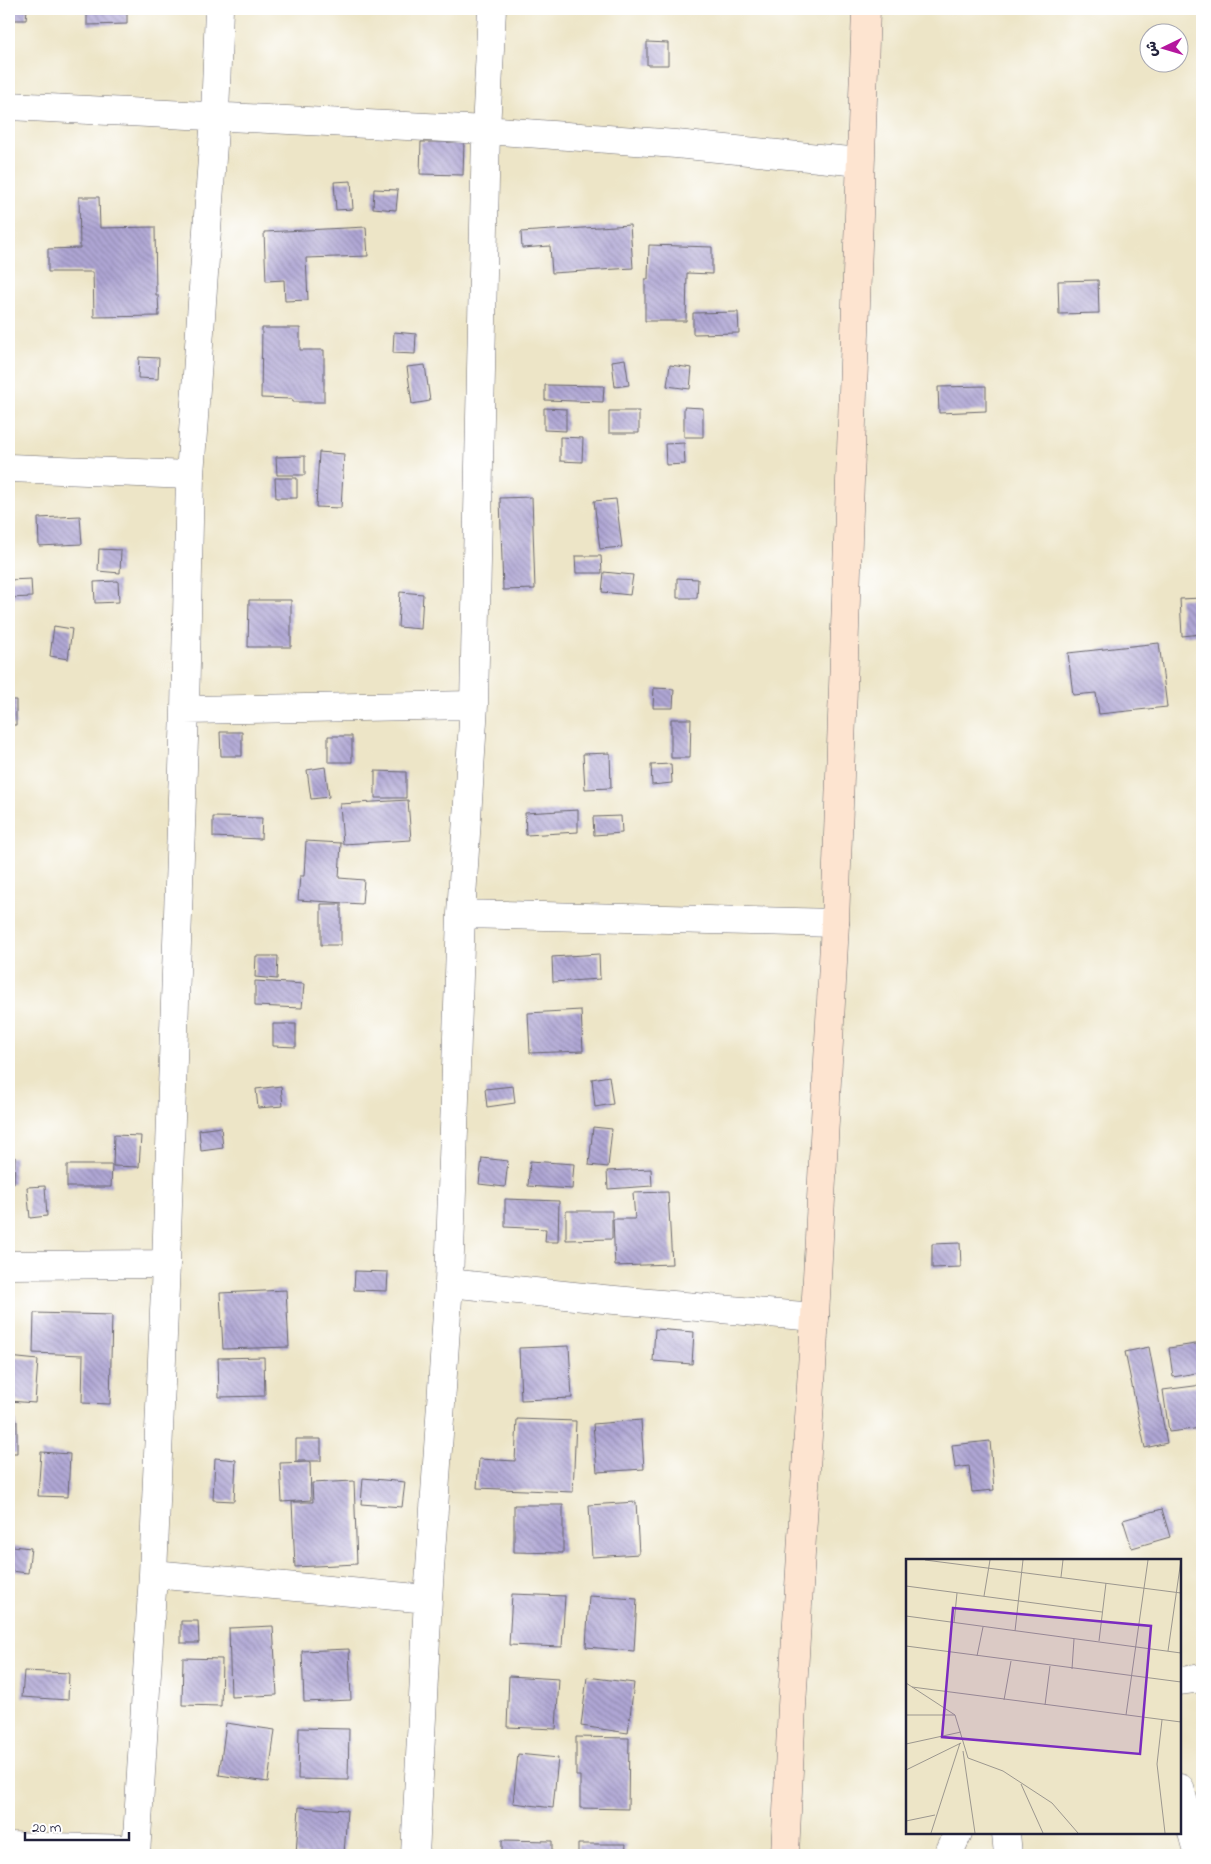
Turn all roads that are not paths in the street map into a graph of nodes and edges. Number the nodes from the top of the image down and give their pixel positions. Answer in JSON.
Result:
{"nodes":[{"id":1,"x":219,"y":9,"type":"edge"},
{"id":2,"x":492,"y":9,"type":"edge"},
{"id":3,"x":866,"y":9,"type":"edge"},
{"id":4,"x":9,"y":106,"type":"edge"},
{"id":5,"x":215,"y":115,"type":"junction"},
{"id":6,"x":486,"y":130,"type":"junction"},
{"id":7,"x":860,"y":162,"type":"junction"},
{"id":8,"x":9,"y":468,"type":"edge"},
{"id":9,"x":190,"y":475,"type":"junction"},
{"id":10,"x":474,"y":706,"type":"junction"},
{"id":11,"x":185,"y":710,"type":"junction"},
{"id":12,"x":461,"y":914,"type":"junction"},
{"id":13,"x":835,"y":923,"type":"junction"},
{"id":14,"x":9,"y":1264,"type":"edge"},
{"id":15,"x":166,"y":1264,"type":"junction"},
{"id":16,"x":449,"y":1283,"type":"junction"},
{"id":17,"x":815,"y":1317,"type":"junction"},
{"id":18,"x":153,"y":1574,"type":"junction"},
{"id":19,"x":428,"y":1600,"type":"junction"},
{"id":20,"x":1202,"y":1678,"type":"edge"},
{"id":21,"x":1181,"y":1681,"type":"edge"},
{"id":22,"x":1181,"y":1792,"type":"edge"},
{"id":23,"x":958,"y":1834,"type":"edge"},
{"id":24,"x":1006,"y":1834,"type":"edge"},
{"id":25,"x":9,"y":1846,"type":"edge"},
{"id":26,"x":136,"y":1852,"type":"edge"},
{"id":27,"x":415,"y":1855,"type":"edge"},
{"id":28,"x":786,"y":1855,"type":"edge"},
{"id":29,"x":948,"y":1855,"type":"edge"},
{"id":30,"x":1008,"y":1855,"type":"edge"},
{"id":31,"x":1198,"y":1855,"type":"edge"}],
"edges":[{"from":1,"to":5,"type":"street"},
{"from":2,"to":6,"type":"street"},
{"from":3,"to":7,"type":"street"},
{"from":4,"to":5,"type":"street"},
{"from":5,"to":6,"type":"street"},
{"from":5,"to":9,"type":"street"},
{"from":6,"to":7,"type":"street"},
{"from":6,"to":10,"type":"street"},
{"from":7,"to":13,"type":"street"},
{"from":8,"to":9,"type":"street"},
{"from":9,"to":11,"type":"street"},
{"from":10,"to":11,"type":"street"},
{"from":10,"to":12,"type":"street"},
{"from":11,"to":15,"type":"street"},
{"from":12,"to":13,"type":"street"},
{"from":12,"to":16,"type":"street"},
{"from":13,"to":17,"type":"street"},
{"from":14,"to":15,"type":"street"},
{"from":15,"to":18,"type":"street"},
{"from":16,"to":17,"type":"street"},
{"from":16,"to":19,"type":"street"},
{"from":17,"to":28,"type":"street"},
{"from":18,"to":19,"type":"street"},
{"from":18,"to":26,"type":"street"},
{"from":19,"to":27,"type":"street"},
{"from":20,"to":21,"type":"street"},
{"from":22,"to":31,"type":"street"},
{"from":23,"to":29,"type":"street"},
{"from":24,"to":30,"type":"street"},
{"from":25,"to":26,"type":"street"}]}
